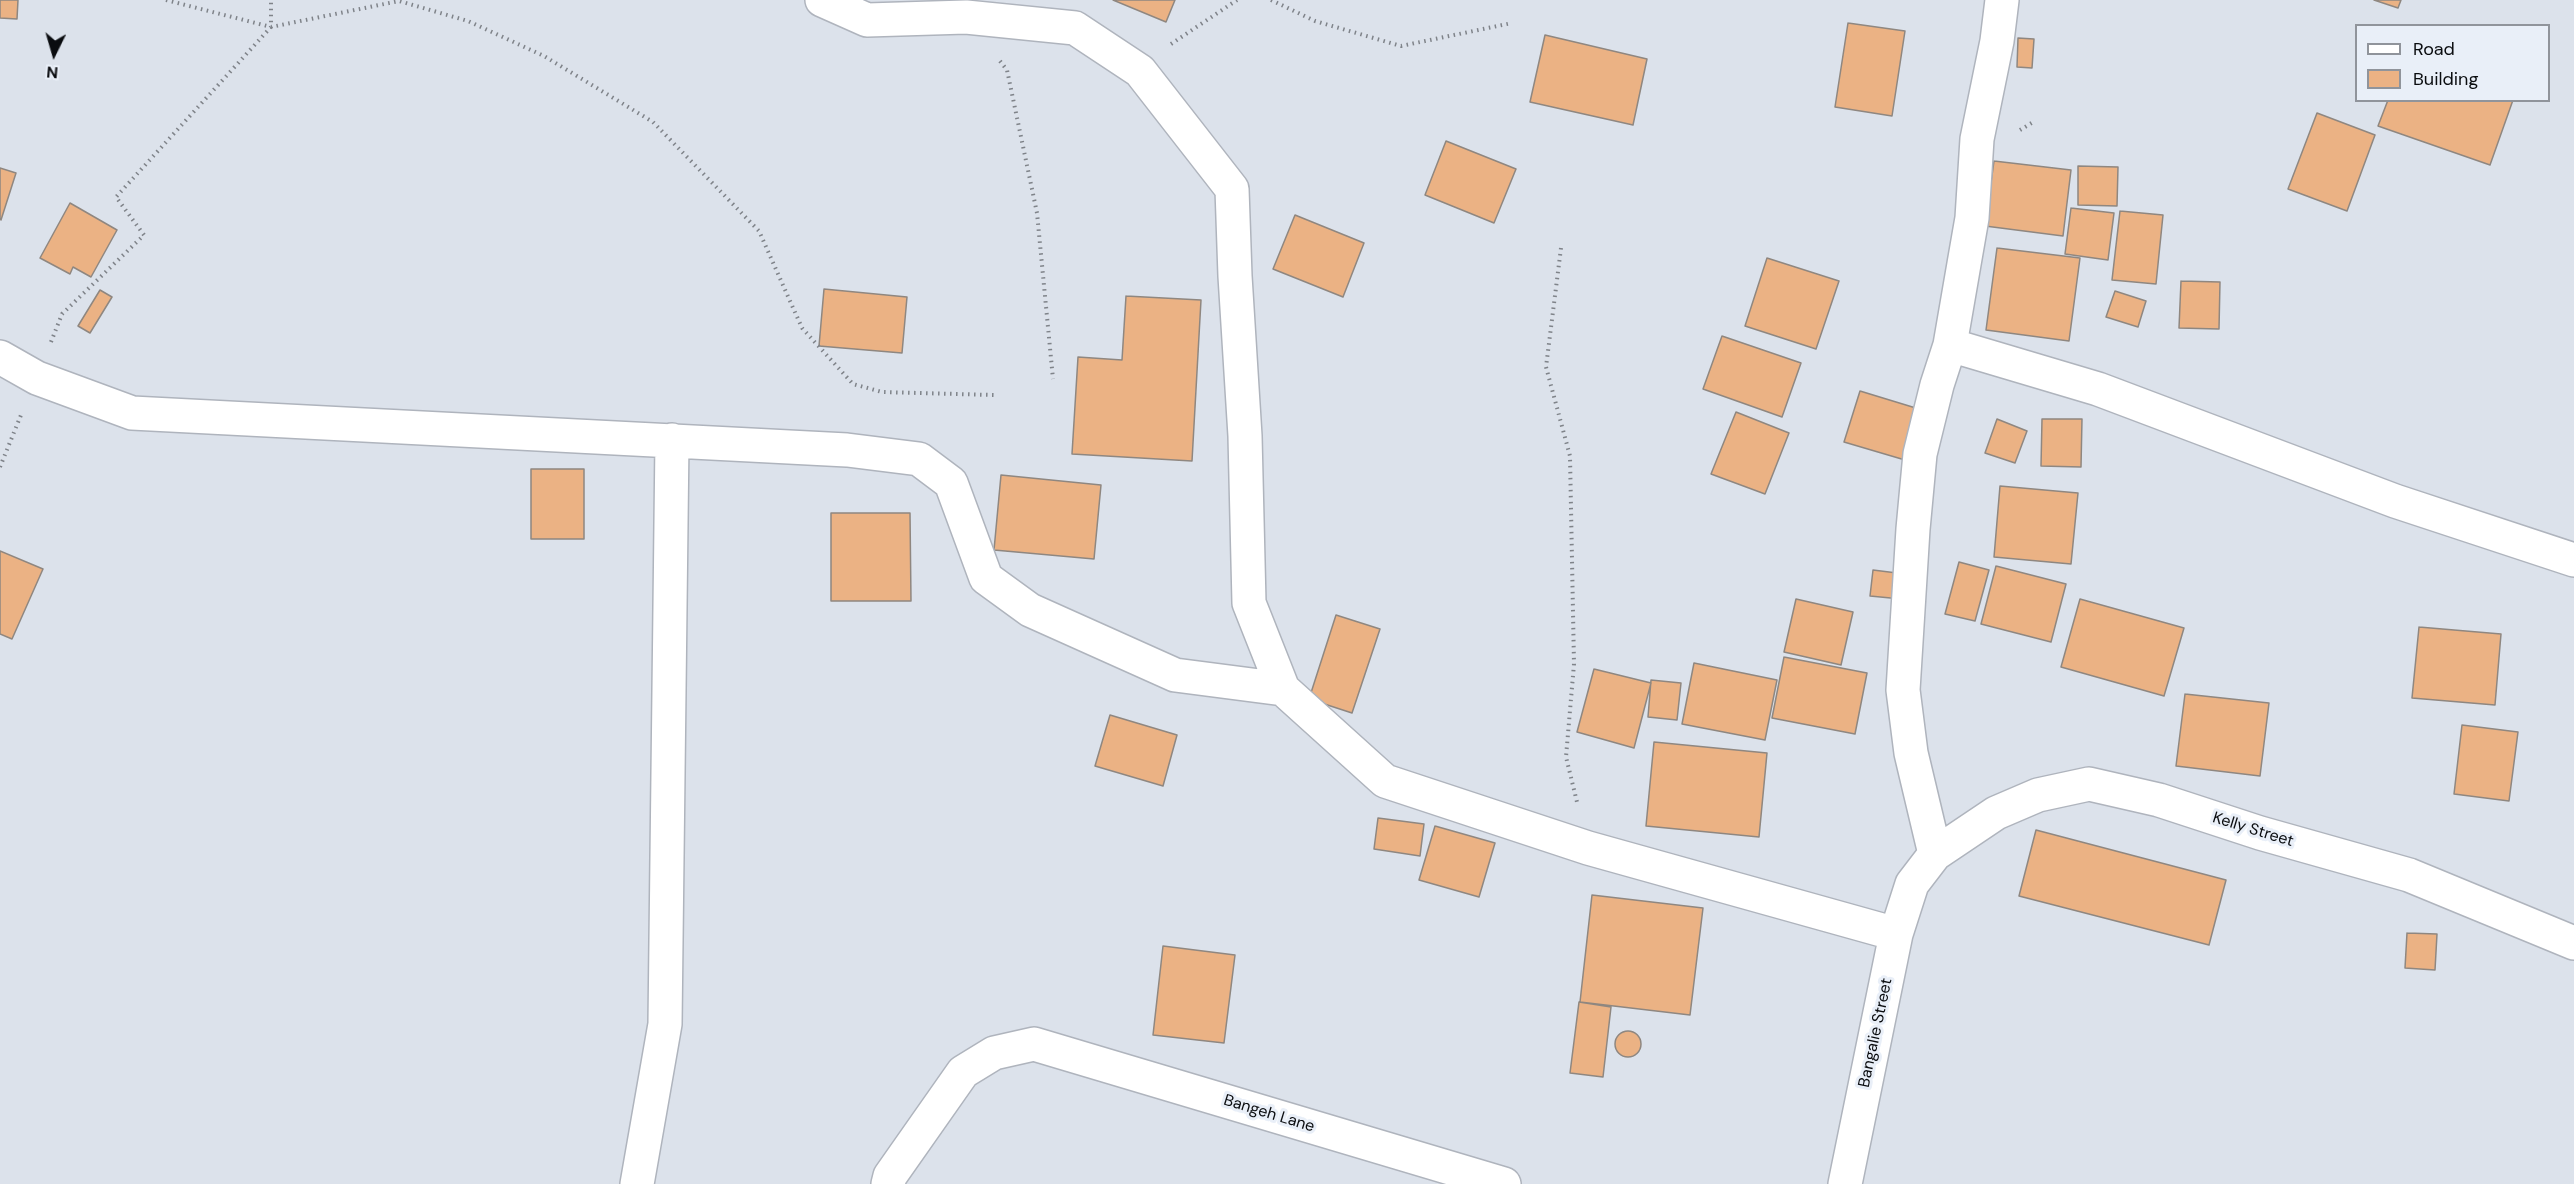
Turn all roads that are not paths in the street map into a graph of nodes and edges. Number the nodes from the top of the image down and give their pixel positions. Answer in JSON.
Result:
{"nodes":[{"id":1,"x":822,"y":0,"type":"edge"},
{"id":2,"x":2002,"y":0,"type":"edge"},
{"id":3,"x":1950,"y":345,"type":"junction"},
{"id":4,"x":0,"y":357,"type":"edge"},
{"id":5,"x":672,"y":440,"type":"junction"},
{"id":6,"x":2574,"y":560,"type":"edge"},
{"id":7,"x":1283,"y":689,"type":"junction"},
{"id":8,"x":1935,"y":854,"type":"junction"},
{"id":9,"x":1912,"y":884,"type":"joint"},
{"id":10,"x":1896,"y":934,"type":"junction"},
{"id":11,"x":2574,"y":943,"type":"edge"},
{"id":12,"x":637,"y":1184,"type":"edge"},
{"id":13,"x":888,"y":1184,"type":"edge"},
{"id":14,"x":1504,"y":1184,"type":"edge"},
{"id":15,"x":1845,"y":1184,"type":"edge"}],
"edges":[{"from":1,"to":7,"type":"street"},
{"from":2,"to":3,"type":"street"},
{"from":3,"to":6,"type":"street"},
{"from":3,"to":8,"type":"street"},
{"from":4,"to":5,"type":"street"},
{"from":5,"to":7,"type":"street"},
{"from":5,"to":12,"type":"street"},
{"from":7,"to":10,"type":"street"},
{"from":8,"to":9,"type":"street","name":"Kelly Street"},
{"from":8,"to":11,"type":"street","name":"Kelly Street"},
{"from":9,"to":10,"type":"street","name":"Bangalie Street"},
{"from":10,"to":15,"type":"street","name":"Bangalie Street"},
{"from":13,"to":14,"type":"street","name":"Bangeh Lane"}]}
